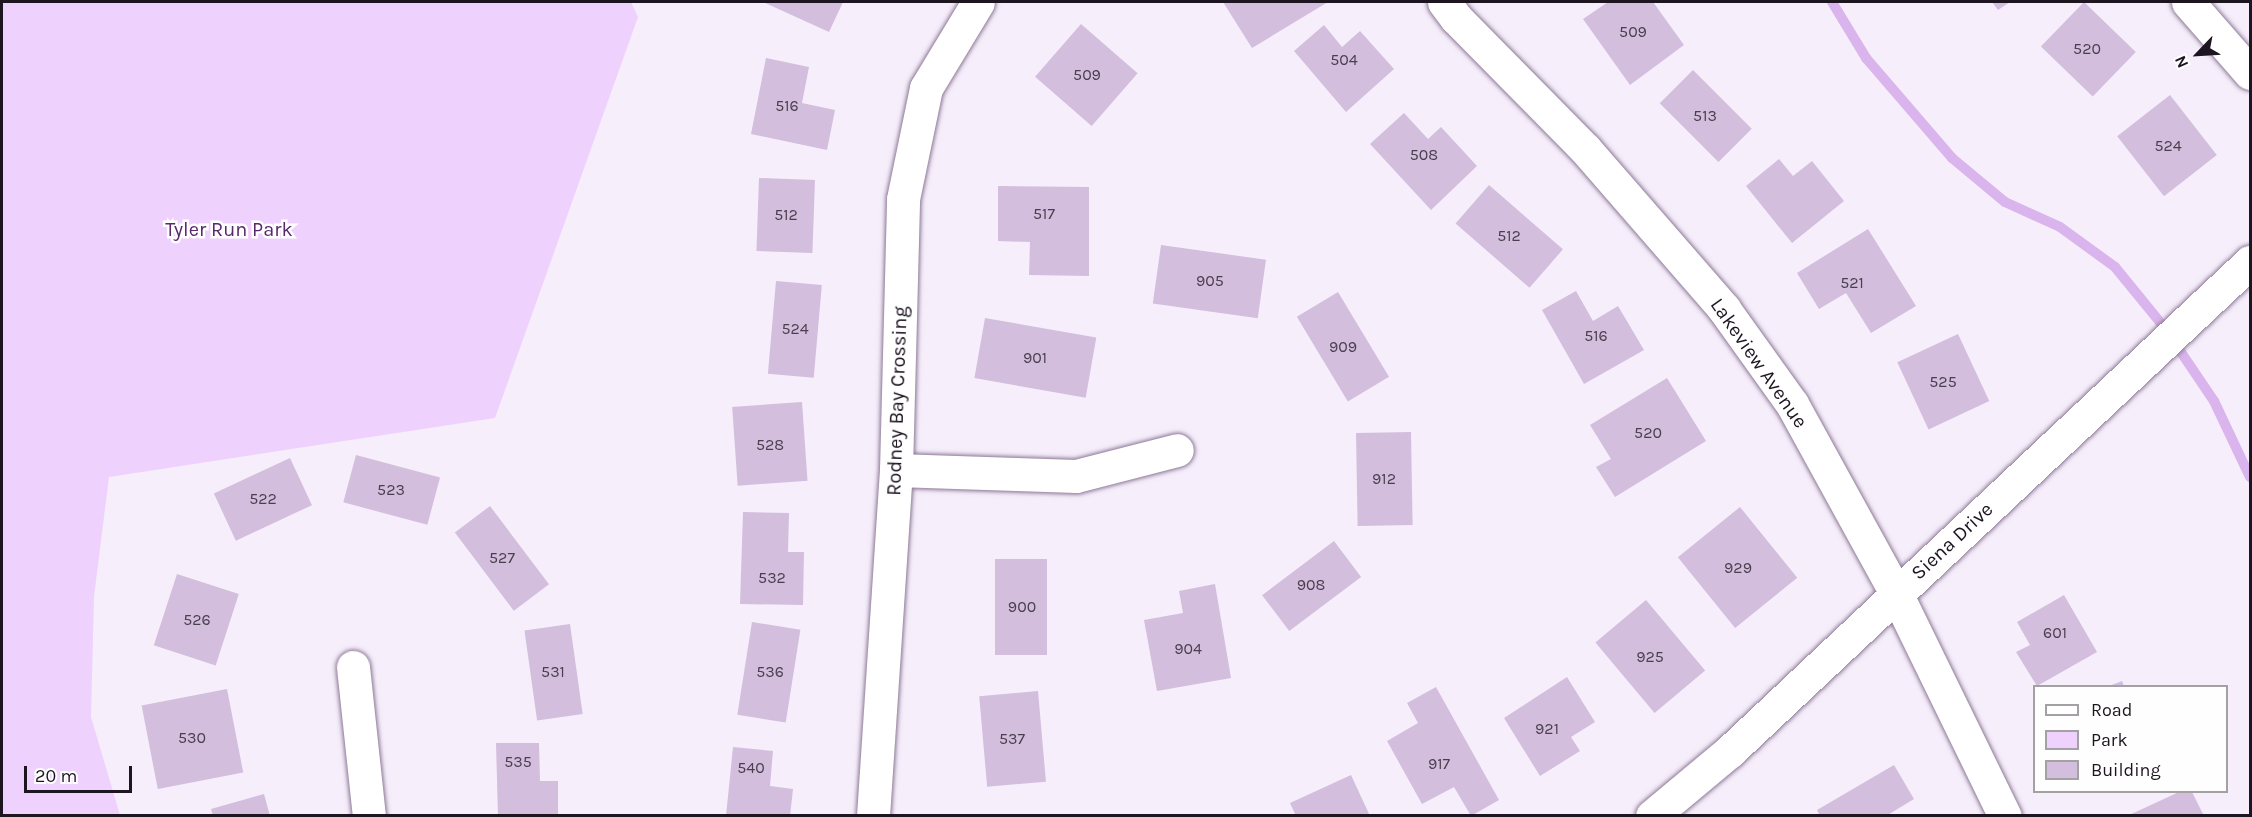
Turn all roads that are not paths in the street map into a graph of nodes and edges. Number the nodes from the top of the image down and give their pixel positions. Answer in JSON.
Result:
{"nodes":[{"id":1,"x":978,"y":2,"type":"edge"},
{"id":2,"x":1444,"y":2,"type":"edge"},
{"id":3,"x":2188,"y":2,"type":"edge"},
{"id":4,"x":2250,"y":74,"type":"edge"},
{"id":5,"x":2250,"y":262,"type":"edge"},
{"id":6,"x":1177,"y":450,"type":"dead end"},
{"id":7,"x":896,"y":470,"type":"junction"},
{"id":8,"x":1896,"y":593,"type":"junction"},
{"id":9,"x":352,"y":667,"type":"dead end"},
{"id":10,"x":369,"y":816,"type":"edge"},
{"id":11,"x":873,"y":816,"type":"edge"},
{"id":12,"x":1652,"y":816,"type":"edge"},
{"id":13,"x":2005,"y":816,"type":"edge"}],
"edges":[{"from":1,"to":7,"type":"street","name":"Rodney Bay Crossing"},
{"from":2,"to":8,"type":"street","name":"Lakeview Avenue"},
{"from":3,"to":4,"type":"street"},
{"from":5,"to":8,"type":"street","name":"Siena Drive"},
{"from":6,"to":7,"type":"street"},
{"from":7,"to":11,"type":"street","name":"Rodney Bay Crossing"},
{"from":8,"to":12,"type":"street","name":"Siena Drive"},
{"from":8,"to":13,"type":"street","name":"Lakeview Avenue"},
{"from":9,"to":10,"type":"street"}]}
